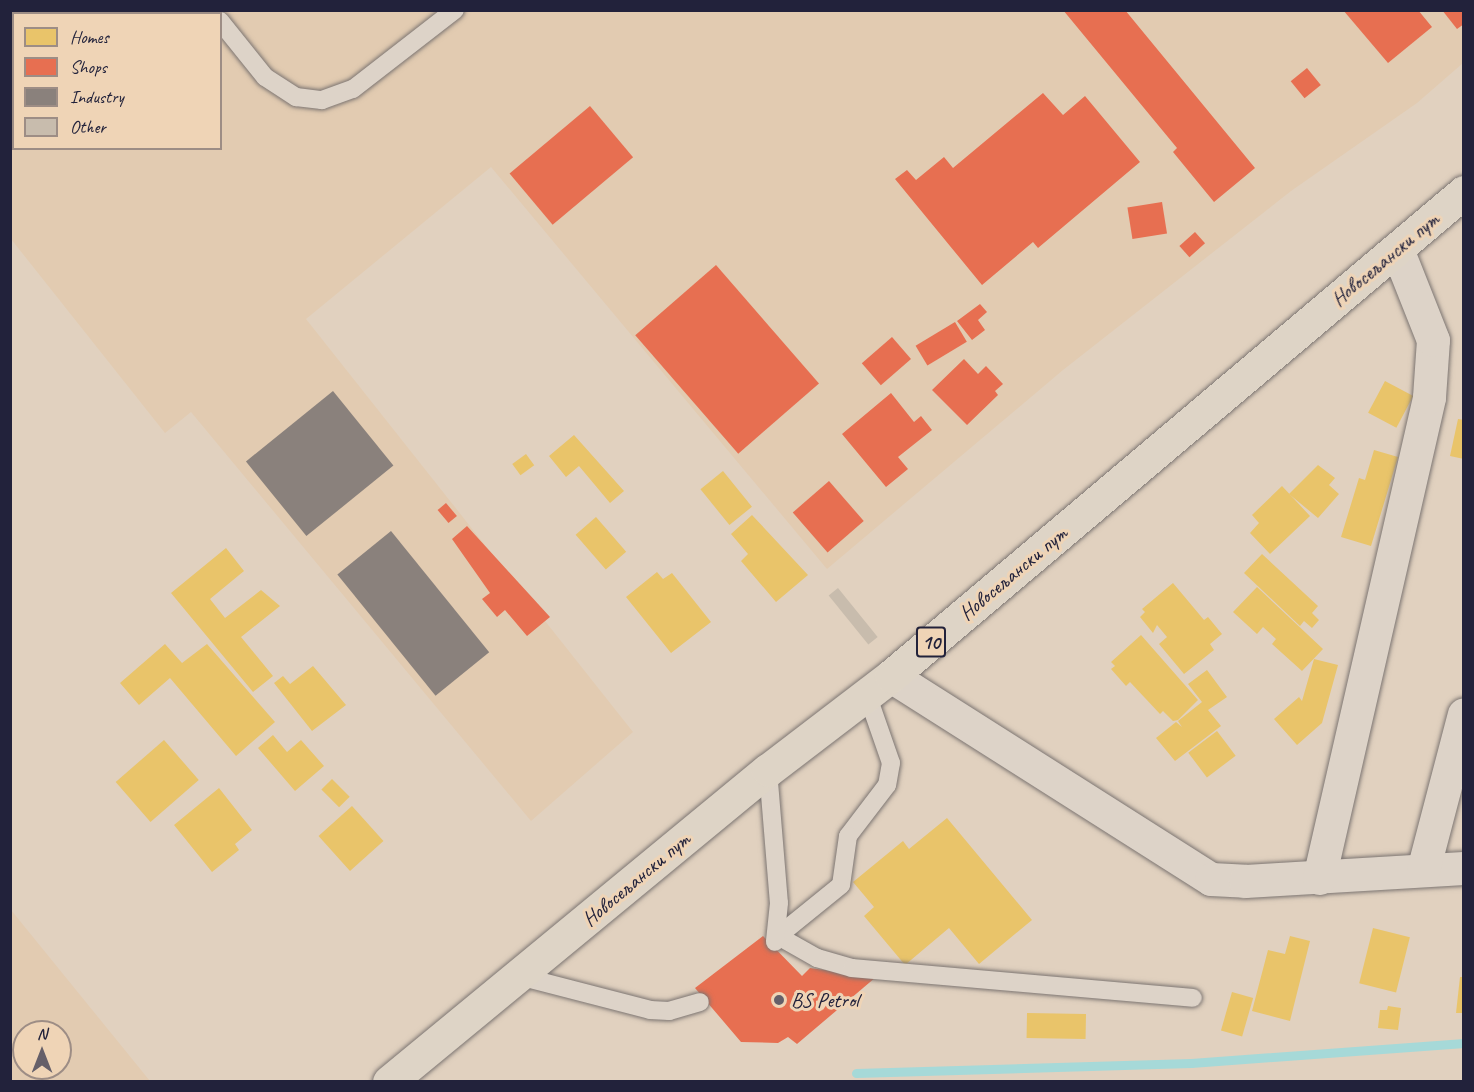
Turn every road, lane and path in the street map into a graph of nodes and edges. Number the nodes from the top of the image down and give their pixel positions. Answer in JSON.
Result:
{"nodes":[{"id":1,"x":454,"y":10,"type":"edge"},
{"id":2,"x":222,"y":23,"type":"edge"},
{"id":3,"x":1464,"y":192,"type":"edge"},
{"id":4,"x":1397,"y":249,"type":"junction"},
{"id":5,"x":879,"y":685,"type":"junction"},
{"id":6,"x":1464,"y":714,"type":"edge"},
{"id":7,"x":768,"y":770,"type":"junction"},
{"id":8,"x":1464,"y":868,"type":"edge"},
{"id":9,"x":1423,"y":870,"type":"junction"},
{"id":10,"x":1319,"y":878,"type":"junction"},
{"id":11,"x":776,"y":940,"type":"junction"},
{"id":12,"x":519,"y":976,"type":"junction"},
{"id":13,"x":1193,"y":998,"type":"dead end"},
{"id":14,"x":700,"y":1002,"type":"dead end"},
{"id":15,"x":389,"y":1082,"type":"edge"}],
"edges":[{"from":1,"to":2,"type":"lane"},
{"from":3,"to":4,"type":"main road","name":"Новосељански пут","number":"10"},
{"from":4,"to":5,"type":"main road","name":"Новосељански пут","number":"10"},
{"from":4,"to":10,"type":"street"},
{"from":5,"to":7,"type":"main road","name":"Новосељански пут","number":"10"},
{"from":5,"to":10,"type":"street"},
{"from":5,"to":11,"type":"lane"},
{"from":6,"to":9,"type":"street"},
{"from":7,"to":11,"type":"lane"},
{"from":7,"to":12,"type":"main road","name":"Новосељански пут","number":"10"},
{"from":8,"to":9,"type":"street"},
{"from":9,"to":10,"type":"street"},
{"from":11,"to":13,"type":"lane"},
{"from":12,"to":14,"type":"lane"},
{"from":12,"to":15,"type":"main road","name":"Новосељански пут","number":"10"}]}
